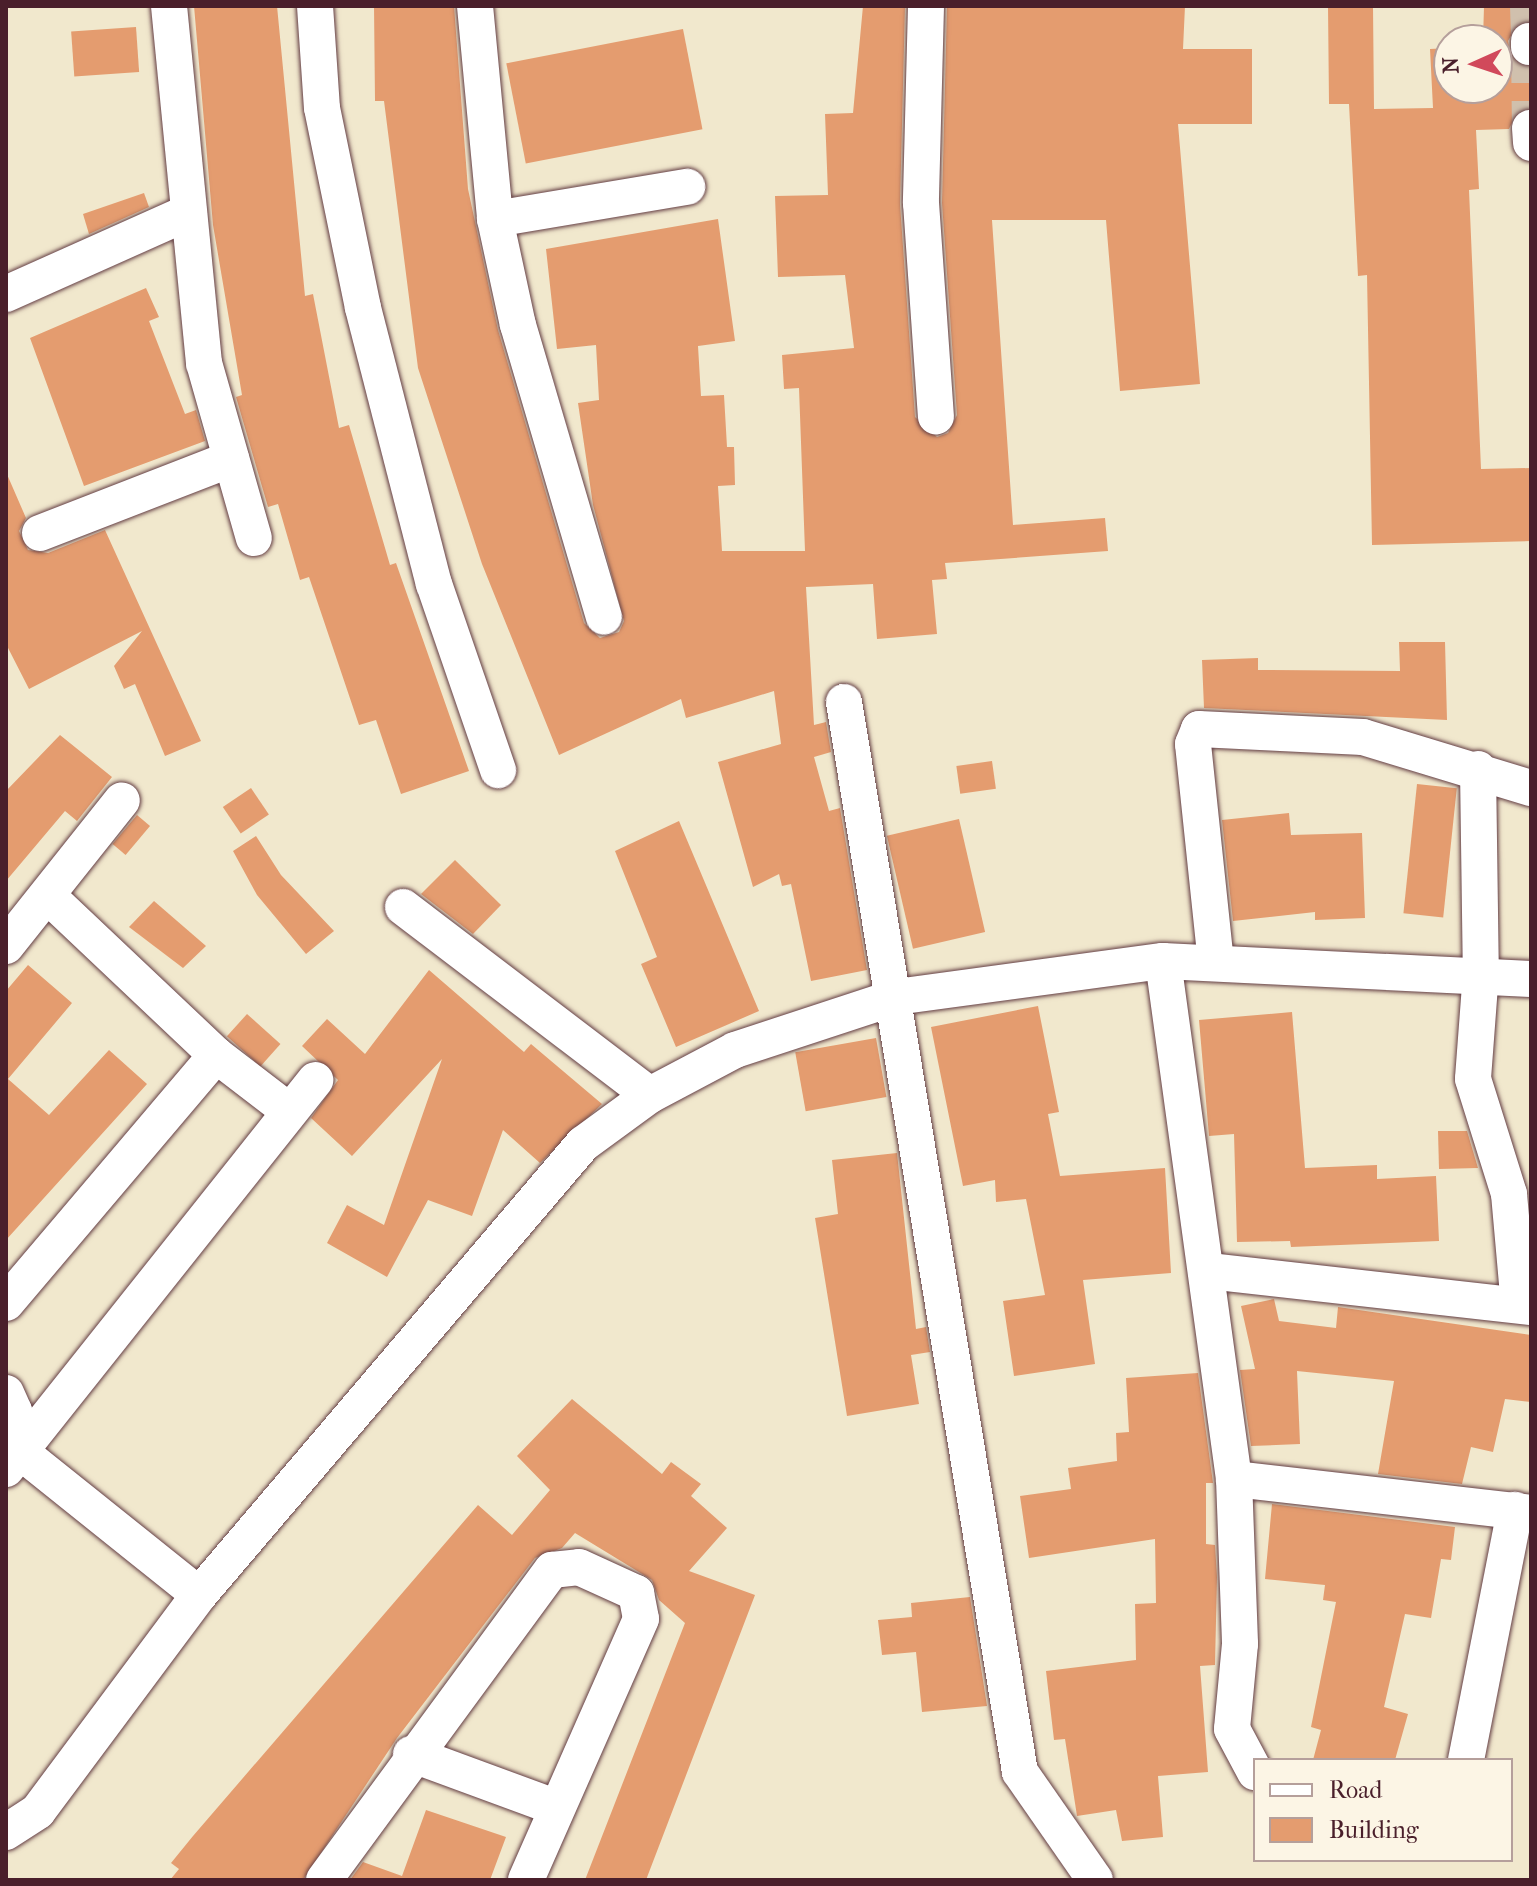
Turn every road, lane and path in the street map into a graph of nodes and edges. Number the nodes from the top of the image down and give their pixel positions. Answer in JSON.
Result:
{"nodes":[{"id":1,"x":169,"y":6,"type":"edge"},
{"id":2,"x":315,"y":6,"type":"edge"},
{"id":3,"x":475,"y":6,"type":"edge"},
{"id":4,"x":926,"y":6,"type":"edge"},
{"id":5,"x":1530,"y":128,"type":"edge"},
{"id":6,"x":1531,"y":143,"type":"edge"},
{"id":7,"x":687,"y":187,"type":"dead end"},
{"id":8,"x":187,"y":213,"type":"junction"},
{"id":9,"x":495,"y":219,"type":"junction"},
{"id":10,"x":6,"y":294,"type":"edge"},
{"id":11,"x":936,"y":416,"type":"dead end"},
{"id":12,"x":231,"y":459,"type":"junction"},
{"id":13,"x":40,"y":533,"type":"dead end"},
{"id":14,"x":254,"y":538,"type":"dead end"},
{"id":15,"x":604,"y":617,"type":"dead end"},
{"id":16,"x":844,"y":702,"type":"dead end"},
{"id":17,"x":1478,"y":769,"type":"junction"},
{"id":18,"x":498,"y":770,"type":"dead end"},
{"id":19,"x":1531,"y":788,"type":"edge"},
{"id":20,"x":122,"y":800,"type":"dead end"},
{"id":21,"x":49,"y":897,"type":"junction"},
{"id":22,"x":403,"y":907,"type":"dead end"},
{"id":23,"x":6,"y":946,"type":"edge"},
{"id":24,"x":1163,"y":961,"type":"junction"},
{"id":25,"x":1216,"y":963,"type":"junction"},
{"id":26,"x":1481,"y":972,"type":"junction"},
{"id":27,"x":1531,"y":979,"type":"edge"},
{"id":28,"x":896,"y":997,"type":"junction"},
{"id":29,"x":216,"y":1055,"type":"junction"},
{"id":30,"x":315,"y":1080,"type":"dead end"},
{"id":31,"x":650,"y":1095,"type":"junction"},
{"id":32,"x":289,"y":1111,"type":"junction"},
{"id":33,"x":1209,"y":1271,"type":"junction"},
{"id":34,"x":6,"y":1303,"type":"edge"},
{"id":35,"x":1525,"y":1306,"type":"edge"},
{"id":36,"x":6,"y":1393,"type":"edge"},
{"id":37,"x":10,"y":1451,"type":"edge"},
{"id":38,"x":1234,"y":1479,"type":"junction"},
{"id":39,"x":1523,"y":1511,"type":"edge"},
{"id":40,"x":199,"y":1595,"type":"junction"},
{"id":41,"x":411,"y":1754,"type":"junction"},
{"id":42,"x":1466,"y":1758,"type":"edge"},
{"id":43,"x":1253,"y":1768,"type":"edge"},
{"id":44,"x":555,"y":1807,"type":"junction"},
{"id":45,"x":6,"y":1832,"type":"edge"},
{"id":46,"x":324,"y":1880,"type":"edge"},
{"id":47,"x":526,"y":1880,"type":"edge"},
{"id":48,"x":1095,"y":1880,"type":"edge"}],
"edges":[{"from":1,"to":8,"type":"street"},
{"from":2,"to":18,"type":"street"},
{"from":3,"to":9,"type":"street"},
{"from":4,"to":11,"type":"street"},
{"from":5,"to":6,"type":"street"},
{"from":7,"to":9,"type":"street"},
{"from":8,"to":10,"type":"street"},
{"from":8,"to":12,"type":"street"},
{"from":9,"to":15,"type":"street"},
{"from":12,"to":13,"type":"street"},
{"from":12,"to":14,"type":"street"},
{"from":16,"to":28,"type":"street"},
{"from":17,"to":19,"type":"street"},
{"from":17,"to":25,"type":"street"},
{"from":17,"to":26,"type":"street"},
{"from":20,"to":21,"type":"street"},
{"from":21,"to":23,"type":"street"},
{"from":21,"to":29,"type":"street"},
{"from":22,"to":31,"type":"street"},
{"from":24,"to":25,"type":"street"},
{"from":24,"to":28,"type":"street"},
{"from":24,"to":33,"type":"street"},
{"from":25,"to":26,"type":"street"},
{"from":26,"to":27,"type":"street"},
{"from":26,"to":35,"type":"street"},
{"from":28,"to":31,"type":"street"},
{"from":28,"to":48,"type":"street"},
{"from":29,"to":32,"type":"street"},
{"from":29,"to":34,"type":"street"},
{"from":30,"to":32,"type":"street"},
{"from":31,"to":40,"type":"street"},
{"from":32,"to":37,"type":"street"},
{"from":33,"to":35,"type":"street"},
{"from":33,"to":38,"type":"street"},
{"from":36,"to":37,"type":"street"},
{"from":37,"to":40,"type":"street"},
{"from":38,"to":39,"type":"street"},
{"from":38,"to":43,"type":"street"},
{"from":39,"to":42,"type":"street"},
{"from":40,"to":45,"type":"street"},
{"from":41,"to":44,"type":"street"},
{"from":41,"to":44,"type":"street"},
{"from":41,"to":46,"type":"street"},
{"from":44,"to":47,"type":"street"}]}
